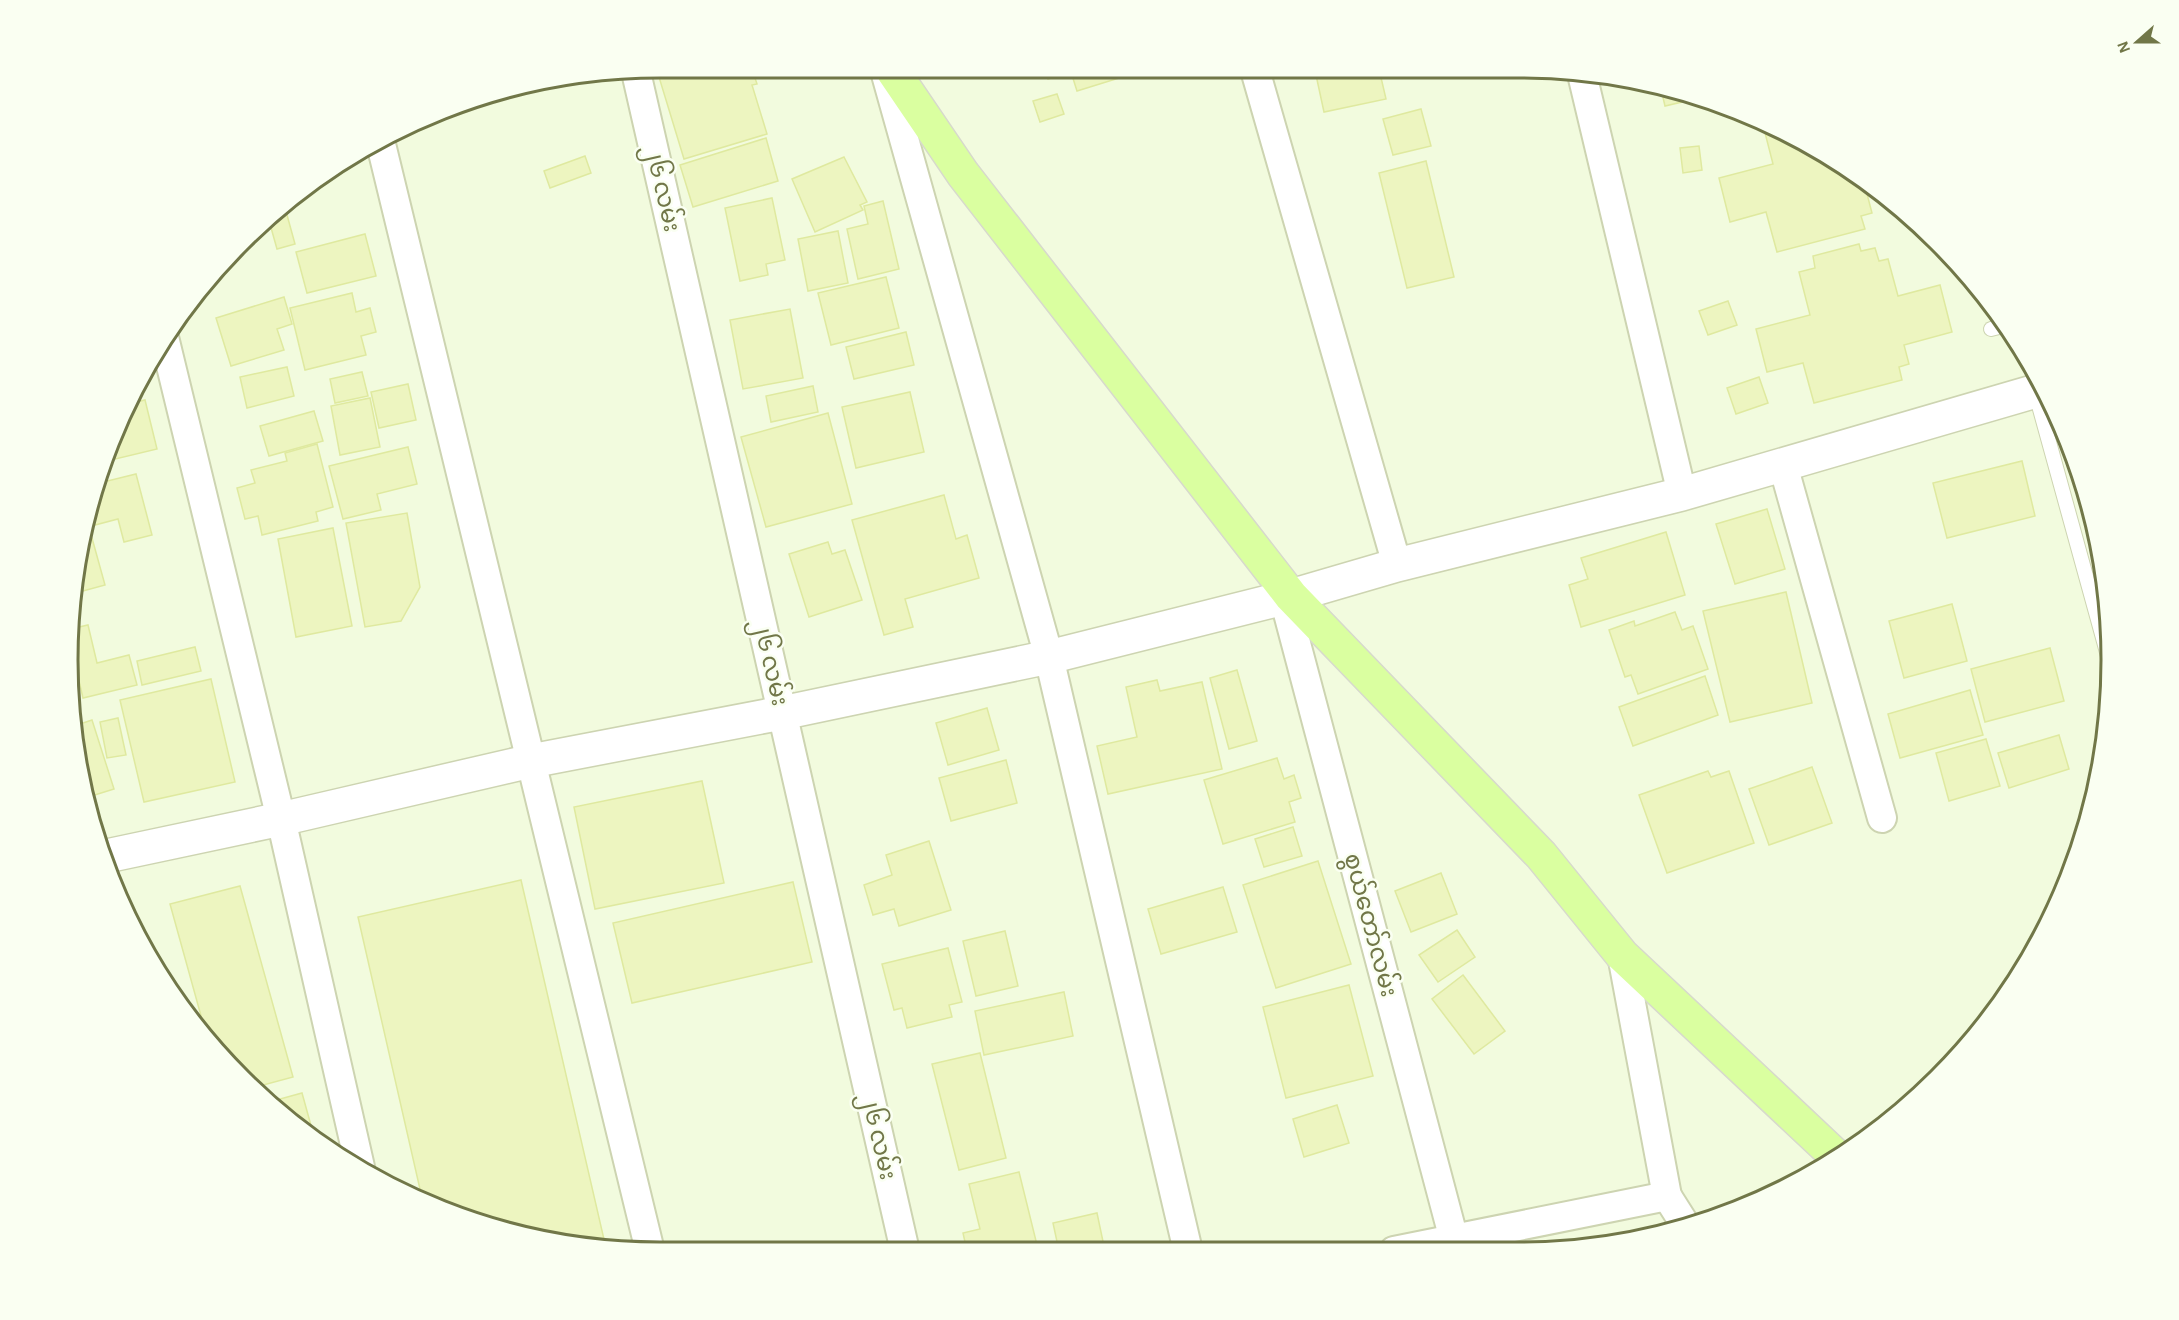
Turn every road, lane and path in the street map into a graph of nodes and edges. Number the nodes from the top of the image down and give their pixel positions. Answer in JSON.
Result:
{"nodes":[{"id":1,"x":887,"y":78,"type":"edge"},
{"id":2,"x":898,"y":78,"type":"edge"},
{"id":3,"x":1257,"y":78,"type":"edge"},
{"id":4,"x":638,"y":79,"type":"edge"},
{"id":5,"x":1584,"y":82,"type":"edge"},
{"id":6,"x":382,"y":149,"type":"edge"},
{"id":7,"x":1996,"y":328,"type":"edge"},
{"id":8,"x":1991,"y":329,"type":"dead end"},
{"id":9,"x":167,"y":351,"type":"edge"},
{"id":10,"x":2035,"y":391,"type":"edge"},
{"id":11,"x":2044,"y":410,"type":"edge"},
{"id":12,"x":1783,"y":465,"type":"junction"},
{"id":13,"x":1682,"y":494,"type":"junction"},
{"id":14,"x":1397,"y":565,"type":"junction"},
{"id":15,"x":1287,"y":597,"type":"junction"},
{"id":16,"x":2100,"y":625,"type":"edge"},
{"id":17,"x":1049,"y":657,"type":"junction"},
{"id":18,"x":782,"y":713,"type":"junction"},
{"id":19,"x":531,"y":761,"type":"junction"},
{"id":20,"x":1882,"y":818,"type":"dead end"},
{"id":21,"x":281,"y":819,"type":"junction"},
{"id":22,"x":112,"y":855,"type":"edge"},
{"id":23,"x":1622,"y":955,"type":"junction"},
{"id":24,"x":1831,"y":1151,"type":"edge"},
{"id":25,"x":358,"y":1157,"type":"edge"},
{"id":26,"x":1667,"y":1196,"type":"junction"},
{"id":27,"x":1681,"y":1219,"type":"edge"},
{"id":28,"x":648,"y":1242,"type":"edge"},
{"id":29,"x":903,"y":1242,"type":"edge"},
{"id":30,"x":1186,"y":1242,"type":"edge"},
{"id":31,"x":1455,"y":1242,"type":"edge"},
{"id":32,"x":1469,"y":1242,"type":"edge"}],
"edges":[{"from":1,"to":17,"type":"street"},
{"from":2,"to":15,"type":"main road"},
{"from":3,"to":14,"type":"street"},
{"from":4,"to":18,"type":"street","name":"၂၆ လမ်း"},
{"from":5,"to":13,"type":"street"},
{"from":6,"to":19,"type":"street"},
{"from":7,"to":8,"type":"lane"},
{"from":9,"to":21,"type":"street"},
{"from":10,"to":12,"type":"street"},
{"from":11,"to":16,"type":"lane"},
{"from":12,"to":13,"type":"street"},
{"from":12,"to":20,"type":"street"},
{"from":13,"to":14,"type":"street"},
{"from":14,"to":15,"type":"street"},
{"from":15,"to":17,"type":"street"},
{"from":15,"to":23,"type":"main road"},
{"from":15,"to":31,"type":"street","name":"စွယ်တော်လမ်း"},
{"from":17,"to":18,"type":"street"},
{"from":17,"to":30,"type":"street"},
{"from":18,"to":19,"type":"street"},
{"from":18,"to":29,"type":"street","name":"၂၆ လမ်း"},
{"from":19,"to":21,"type":"street"},
{"from":19,"to":28,"type":"street"},
{"from":21,"to":22,"type":"street"},
{"from":21,"to":25,"type":"street"},
{"from":23,"to":24,"type":"main road"},
{"from":23,"to":26,"type":"street"},
{"from":26,"to":27,"type":"street"},
{"from":26,"to":32,"type":"street"}]}
